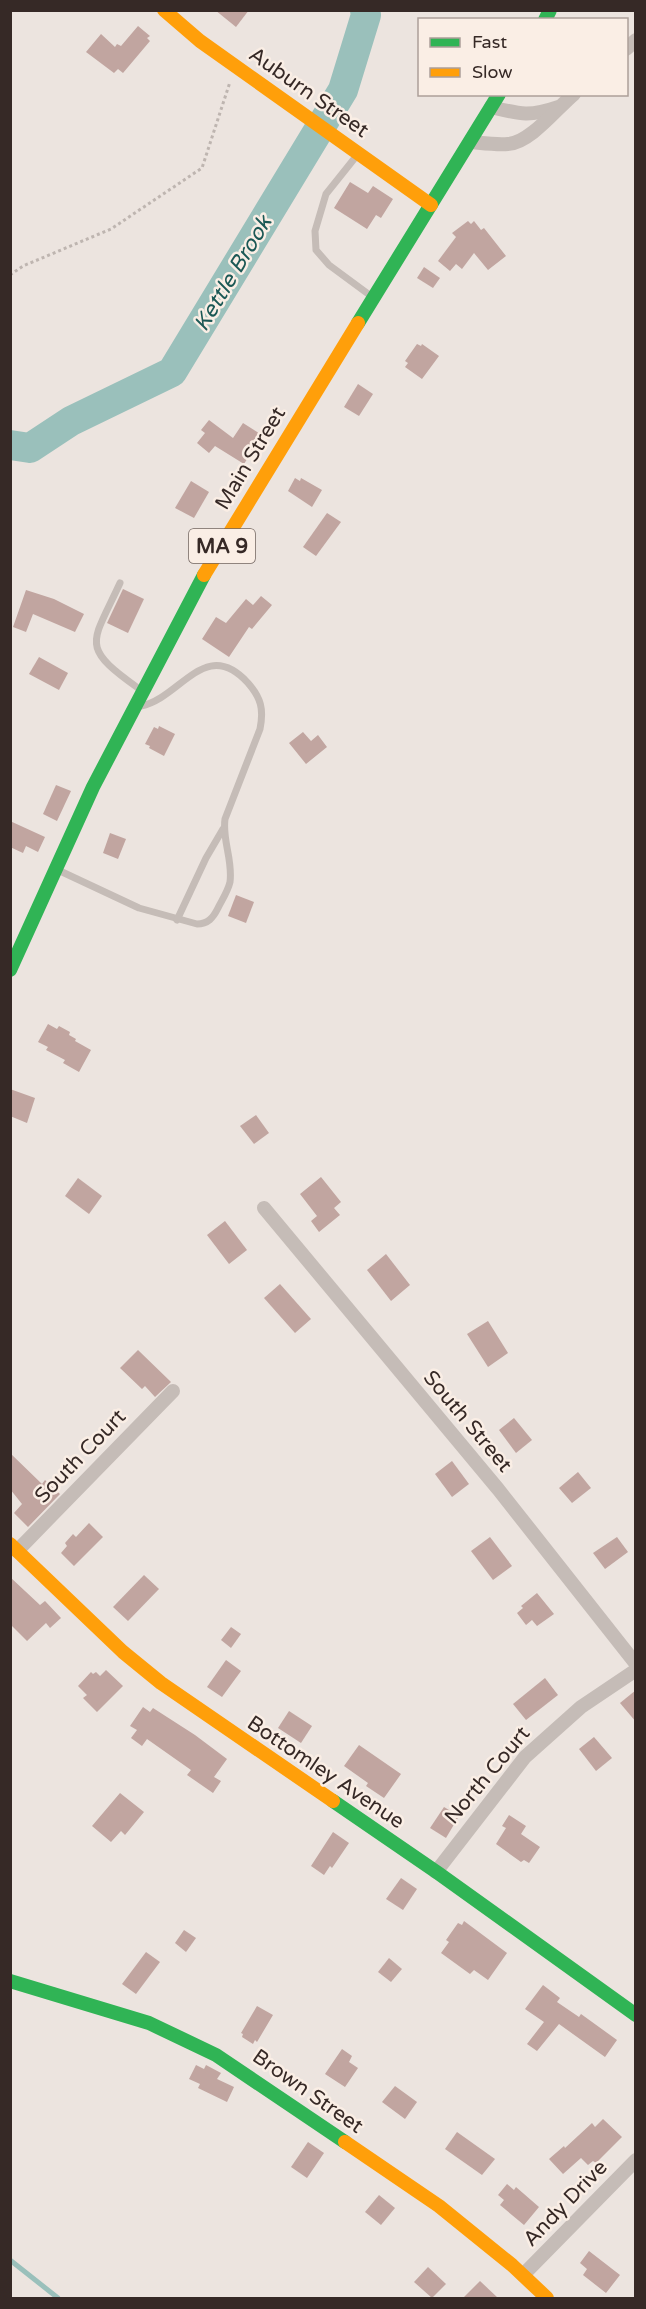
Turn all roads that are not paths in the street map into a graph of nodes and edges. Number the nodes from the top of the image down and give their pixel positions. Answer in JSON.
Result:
{"nodes":[{"id":1,"x":164,"y":10,"type":"edge"},
{"id":2,"x":572,"y":96,"type":"edge"},
{"id":3,"x":495,"y":101,"type":"edge"},
{"id":4,"x":560,"y":106,"type":"junction"},
{"id":5,"x":470,"y":142,"type":"junction"},
{"id":6,"x":358,"y":153,"type":"junction"},
{"id":7,"x":431,"y":205,"type":"junction"},
{"id":8,"x":374,"y":297,"type":"junction"},
{"id":9,"x":120,"y":583,"type":"dead end"},
{"id":10,"x":143,"y":691,"type":"junction"},
{"id":11,"x":134,"y":708,"type":"junction"},
{"id":12,"x":224,"y":829,"type":"junction"},
{"id":13,"x":55,"y":869,"type":"junction"},
{"id":14,"x":177,"y":920,"type":"junction"},
{"id":15,"x":10,"y":970,"type":"edge"},
{"id":16,"x":264,"y":1208,"type":"dead end"},
{"id":17,"x":172,"y":1391,"type":"dead end"},
{"id":18,"x":14,"y":1548,"type":"edge"},
{"id":19,"x":636,"y":1664,"type":"edge"},
{"id":20,"x":636,"y":1670,"type":"edge"},
{"id":21,"x":436,"y":1872,"type":"junction"},
{"id":22,"x":10,"y":1981,"type":"edge"},
{"id":23,"x":633,"y":2008,"type":"edge"},
{"id":24,"x":636,"y":2160,"type":"edge"},
{"id":25,"x":524,"y":2275,"type":"junction"},
{"id":26,"x":547,"y":2298,"type":"edge"}],
"edges":[{"from":1,"to":6,"type":"main road","name":"Auburn Street"},
{"from":2,"to":4,"type":"street","name":"Main Street"},
{"from":3,"to":4,"type":"street","name":"Main Street"},
{"from":3,"to":5,"type":"main road","name":"Main Street","number":"MA 9"},
{"from":4,"to":5,"type":"street","name":"Main Street"},
{"from":5,"to":7,"type":"main road","name":"Main Street","number":"MA 9"},
{"from":6,"to":7,"type":"main road","name":"Auburn Street"},
{"from":6,"to":8,"type":"lane"},
{"from":7,"to":8,"type":"main road","name":"Main Street","number":"MA 9"},
{"from":8,"to":10,"type":"main road","name":"Main Street","number":"MA 9"},
{"from":9,"to":10,"type":"lane"},
{"from":10,"to":11,"type":"main road","name":"Main Street","number":"MA 9"},
{"from":11,"to":12,"type":"lane"},
{"from":11,"to":13,"type":"main road","name":"Main Street","number":"MA 9"},
{"from":12,"to":14,"type":"lane"},
{"from":12,"to":14,"type":"lane"},
{"from":13,"to":14,"type":"lane"},
{"from":13,"to":15,"type":"main road","name":"Main Street","number":"MA 9"},
{"from":16,"to":19,"type":"street","name":"South Street"},
{"from":17,"to":18,"type":"street","name":"South Court"},
{"from":18,"to":21,"type":"main road","name":"Bottomley Avenue"},
{"from":20,"to":21,"type":"street","name":"North Court"},
{"from":21,"to":23,"type":"main road","name":"Bottomley Avenue"},
{"from":22,"to":25,"type":"main road","name":"Brown Street"},
{"from":24,"to":25,"type":"street","name":"Andy Drive"},
{"from":25,"to":26,"type":"main road","name":"Brown Street"}]}
